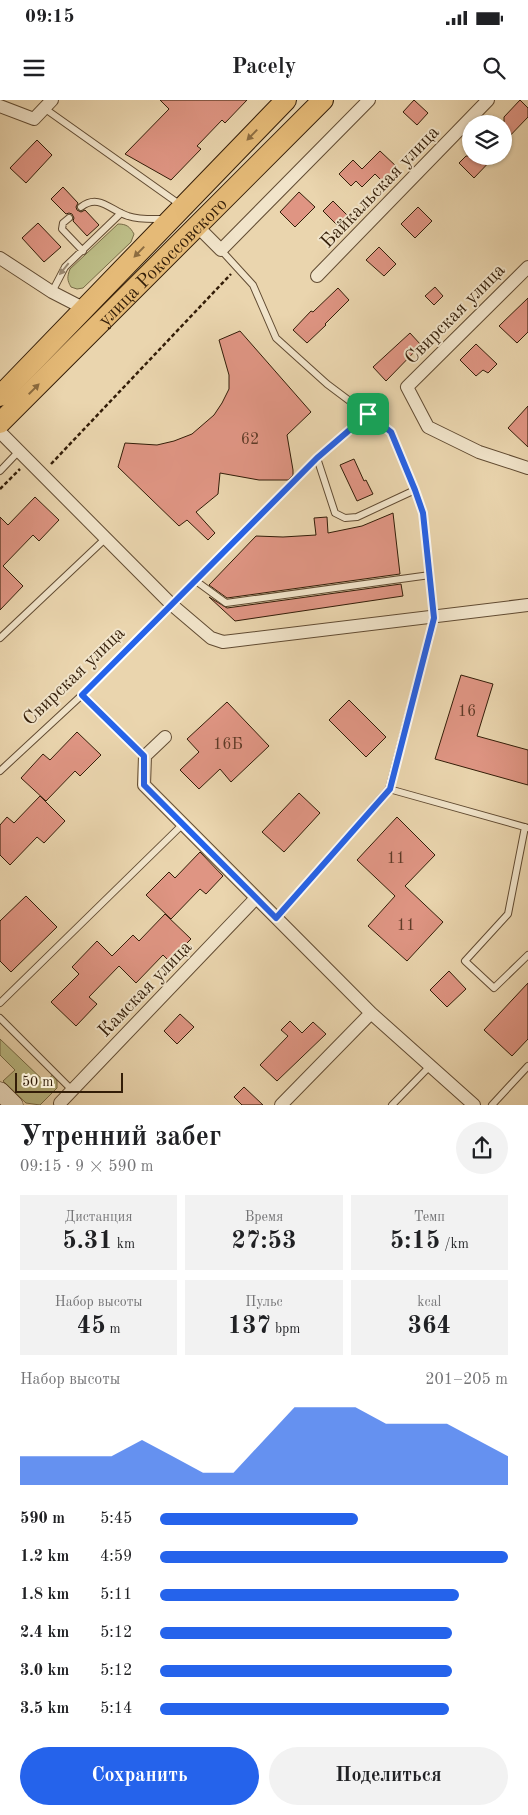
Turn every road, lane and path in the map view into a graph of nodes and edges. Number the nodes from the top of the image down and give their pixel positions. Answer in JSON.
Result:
{"nodes":[{"id":1,"x":286,"y":100,"type":"edge"},
{"id":2,"x":322,"y":100,"type":"edge"},
{"id":3,"x":369,"y":100,"type":"edge"},
{"id":4,"x":488,"y":100,"type":"edge"},
{"id":5,"x":48,"y":104,"type":"edge"},
{"id":6,"x":0,"y":106,"type":"edge"},
{"id":7,"x":82,"y":206,"type":"dead end"},
{"id":8,"x":121,"y":213,"type":"junction"},
{"id":9,"x":177,"y":213,"type":"junction"},
{"id":10,"x":69,"y":218,"type":"dead end"},
{"id":11,"x":197,"y":226,"type":"junction"},
{"id":12,"x":221,"y":250,"type":"junction"},
{"id":13,"x":82,"y":251,"type":"junction"},
{"id":14,"x":0,"y":258,"type":"edge"},
{"id":15,"x":237,"y":267,"type":"junction"},
{"id":16,"x":528,"y":267,"type":"edge"},
{"id":17,"x":317,"y":276,"type":"dead end"},
{"id":18,"x":52,"y":292,"type":"junction"},
{"id":19,"x":85,"y":309,"type":"junction"},
{"id":20,"x":0,"y":396,"type":"edge"},
{"id":21,"x":368,"y":414,"type":"junction"},
{"id":22,"x":0,"y":423,"type":"edge"},
{"id":23,"x":0,"y":432,"type":"edge"},
{"id":24,"x":24,"y":456,"type":"junction"},
{"id":25,"x":317,"y":458,"type":"junction"},
{"id":26,"x":528,"y":468,"type":"edge"},
{"id":27,"x":0,"y":471,"type":"edge"},
{"id":28,"x":0,"y":489,"type":"edge"},
{"id":29,"x":415,"y":490,"type":"junction"},
{"id":30,"x":106,"y":538,"type":"junction"},
{"id":31,"x":430,"y":575,"type":"junction"},
{"id":32,"x":196,"y":581,"type":"junction"},
{"id":33,"x":171,"y":604,"type":"junction"},
{"id":34,"x":528,"y":605,"type":"edge"},
{"id":35,"x":434,"y":618,"type":"junction"},
{"id":36,"x":0,"y":638,"type":"edge"},
{"id":37,"x":82,"y":695,"type":"junction"},
{"id":38,"x":165,"y":737,"type":"dead end"},
{"id":39,"x":144,"y":756,"type":"junction"},
{"id":40,"x":0,"y":771,"type":"edge"},
{"id":41,"x":390,"y":789,"type":"junction"},
{"id":42,"x":183,"y":824,"type":"junction"},
{"id":43,"x":526,"y":827,"type":"edge"},
{"id":44,"x":256,"y":898,"type":"junction"},
{"id":45,"x":276,"y":918,"type":"junction"},
{"id":46,"x":528,"y":955,"type":"edge"},
{"id":47,"x":0,"y":1003,"type":"edge"},
{"id":48,"x":370,"y":1013,"type":"junction"},
{"id":49,"x":0,"y":1018,"type":"edge"},
{"id":50,"x":430,"y":1066,"type":"junction"},
{"id":51,"x":528,"y":1066,"type":"edge"},
{"id":52,"x":72,"y":1090,"type":"junction"},
{"id":53,"x":0,"y":1091,"type":"edge"},
{"id":54,"x":60,"y":1104,"type":"edge"},
{"id":55,"x":14,"y":1105,"type":"edge"},
{"id":56,"x":281,"y":1105,"type":"edge"},
{"id":57,"x":392,"y":1105,"type":"edge"},
{"id":58,"x":474,"y":1105,"type":"edge"},
{"id":59,"x":492,"y":1105,"type":"edge"}],
"edges":[{"from":1,"to":9,"type":"highway","name":"улица Рокоссовского","one_way":true},
{"from":2,"to":11,"type":"highway","name":"улица Рокоссовского"},
{"from":3,"to":12,"type":"street"},
{"from":4,"to":17,"type":"street","name":"Байкальская улица"},
{"from":5,"to":6,"type":"street"},
{"from":5,"to":9,"type":"lane"},
{"from":7,"to":8,"type":"lane"},
{"from":8,"to":9,"type":"lane"},
{"from":8,"to":13,"type":"lane"},
{"from":9,"to":19,"type":"highway","name":"улица Рокоссовского","one_way":true},
{"from":10,"to":13,"type":"lane"},
{"from":11,"to":12,"type":"street"},
{"from":22,"to":11,"type":"highway","name":"улица Рокоссовского","one_way":true},
{"from":12,"to":15,"type":"lane"},
{"from":13,"to":18,"type":"lane","one_way":true},
{"from":14,"to":18,"type":"street"},
{"from":15,"to":21,"type":"lane"},
{"from":15,"to":24,"type":"path"},
{"from":16,"to":26,"type":"street","name":"Свирская улица"},
{"from":18,"to":19,"type":"street"},
{"from":19,"to":20,"type":"highway","name":"улица Рокоссовского"},
{"from":21,"to":25,"type":"lane","name":"Свирская улица"},
{"from":21,"to":29,"type":"lane"},
{"from":23,"to":24,"type":"street"},
{"from":24,"to":27,"type":"lane"},
{"from":24,"to":28,"type":"path"},
{"from":24,"to":30,"type":"street"},
{"from":25,"to":29,"type":"lane"},
{"from":25,"to":32,"type":"lane","name":"Свирская улица"},
{"from":29,"to":31,"type":"lane"},
{"from":30,"to":33,"type":"street"},
{"from":30,"to":36,"type":"lane"},
{"from":31,"to":32,"type":"lane"},
{"from":31,"to":35,"type":"lane"},
{"from":32,"to":33,"type":"lane","name":"Свирская улица"},
{"from":33,"to":35,"type":"street"},
{"from":33,"to":37,"type":"lane","name":"Свирская улица"},
{"from":34,"to":35,"type":"street"},
{"from":35,"to":41,"type":"lane"},
{"from":37,"to":39,"type":"lane"},
{"from":37,"to":40,"type":"lane","name":"Свирская улица"},
{"from":38,"to":39,"type":"street"},
{"from":39,"to":42,"type":"street"},
{"from":41,"to":43,"type":"lane"},
{"from":41,"to":45,"type":"lane"},
{"from":42,"to":44,"type":"street"},
{"from":42,"to":47,"type":"lane"},
{"from":43,"to":46,"type":"lane"},
{"from":44,"to":45,"type":"street"},
{"from":44,"to":52,"type":"street","name":"Камская улица"},
{"from":45,"to":48,"type":"street"},
{"from":48,"to":50,"type":"street"},
{"from":48,"to":56,"type":"street"},
{"from":49,"to":52,"type":"lane"},
{"from":50,"to":57,"type":"lane"},
{"from":50,"to":58,"type":"street"},
{"from":51,"to":59,"type":"lane"},
{"from":52,"to":54,"type":"street","name":"Камская улица"},
{"from":53,"to":55,"type":"main road"}]}
